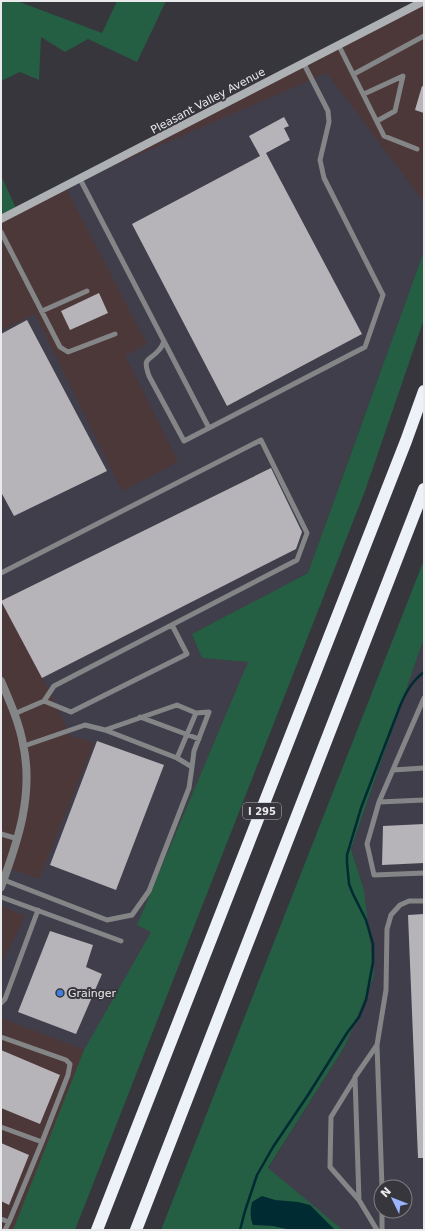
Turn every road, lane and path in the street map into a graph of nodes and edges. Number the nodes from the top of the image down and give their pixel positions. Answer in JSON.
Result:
{"nodes":[{"id":1,"x":424,"y":1,"type":"edge"},
{"id":2,"x":424,"y":36,"type":"edge"},
{"id":3,"x":339,"y":46,"type":"junction"},
{"id":4,"x":304,"y":64,"type":"junction"},
{"id":5,"x":354,"y":74,"type":"junction"},
{"id":6,"x":364,"y":94,"type":"junction"},
{"id":7,"x":377,"y":121,"type":"junction"},
{"id":8,"x":417,"y":149,"type":"dead end"},
{"id":9,"x":80,"y":179,"type":"junction"},
{"id":10,"x":1,"y":219,"type":"edge"},
{"id":11,"x":1,"y":232,"type":"edge"},
{"id":12,"x":87,"y":291,"type":"dead end"},
{"id":13,"x":42,"y":311,"type":"junction"},
{"id":14,"x":115,"y":334,"type":"dead end"},
{"id":15,"x":164,"y":342,"type":"junction"},
{"id":16,"x":424,"y":391,"type":"edge"},
{"id":17,"x":209,"y":428,"type":"junction"},
{"id":18,"x":424,"y":489,"type":"edge"},
{"id":19,"x":1,"y":573,"type":"edge"},
{"id":20,"x":172,"y":625,"type":"junction"},
{"id":21,"x":1,"y":681,"type":"edge"},
{"id":22,"x":424,"y":698,"type":"edge"},
{"id":23,"x":44,"y":701,"type":"junction"},
{"id":24,"x":196,"y":713,"type":"junction"},
{"id":25,"x":14,"y":714,"type":"junction"},
{"id":26,"x":140,"y":717,"type":"junction"},
{"id":27,"x":106,"y":730,"type":"junction"},
{"id":28,"x":187,"y":734,"type":"junction"},
{"id":29,"x":199,"y":739,"type":"junction"},
{"id":30,"x":24,"y":746,"type":"junction"},
{"id":31,"x":177,"y":758,"type":"junction"},
{"id":32,"x":192,"y":767,"type":"junction"},
{"id":33,"x":424,"y":768,"type":"edge"},
{"id":34,"x":393,"y":770,"type":"junction"},
{"id":35,"x":424,"y":800,"type":"edge"},
{"id":36,"x":379,"y":802,"type":"junction"},
{"id":37,"x":1,"y":834,"type":"edge"},
{"id":38,"x":18,"y":839,"type":"junction"},
{"id":39,"x":424,"y":873,"type":"edge"},
{"id":40,"x":2,"y":884,"type":"edge"},
{"id":41,"x":1,"y":897,"type":"edge"},
{"id":42,"x":424,"y":901,"type":"edge"},
{"id":43,"x":38,"y":910,"type":"junction"},
{"id":44,"x":121,"y":941,"type":"dead end"},
{"id":45,"x":1,"y":1003,"type":"edge"},
{"id":46,"x":1,"y":1037,"type":"edge"},
{"id":47,"x":377,"y":1045,"type":"junction"},
{"id":48,"x":356,"y":1077,"type":"junction"},
{"id":49,"x":1,"y":1127,"type":"edge"},
{"id":50,"x":42,"y":1142,"type":"junction"},
{"id":51,"x":382,"y":1179,"type":"edge"},
{"id":52,"x":359,"y":1200,"type":"junction"},
{"id":53,"x":1,"y":1219,"type":"edge"},
{"id":54,"x":382,"y":1219,"type":"edge"},
{"id":55,"x":9,"y":1222,"type":"junction"},
{"id":56,"x":5,"y":1230,"type":"edge"},
{"id":57,"x":98,"y":1230,"type":"edge"},
{"id":58,"x":136,"y":1230,"type":"edge"},
{"id":59,"x":377,"y":1230,"type":"edge"},
{"id":60,"x":382,"y":1230,"type":"edge"}],
"edges":[{"from":1,"to":3,"type":"street","name":"Pleasant Valley Avenue"},
{"from":2,"to":5,"type":"lane"},
{"from":3,"to":4,"type":"street","name":"Pleasant Valley Avenue"},
{"from":3,"to":5,"type":"lane"},
{"from":4,"to":9,"type":"street","name":"Pleasant Valley Avenue"},
{"from":4,"to":17,"type":"lane"},
{"from":5,"to":6,"type":"lane"},
{"from":6,"to":7,"type":"lane"},
{"from":6,"to":7,"type":"lane"},
{"from":7,"to":8,"type":"lane"},
{"from":9,"to":10,"type":"street","name":"Pleasant Valley Avenue"},
{"from":9,"to":15,"type":"lane"},
{"from":11,"to":13,"type":"lane"},
{"from":12,"to":13,"type":"lane"},
{"from":13,"to":14,"type":"lane"},
{"from":15,"to":17,"type":"lane"},
{"from":15,"to":17,"type":"lane"},
{"from":16,"to":57,"type":"highway","number":"I 295"},
{"from":18,"to":58,"type":"highway","number":"I 295"},
{"from":19,"to":20,"type":"lane"},
{"from":20,"to":23,"type":"lane"},
{"from":20,"to":23,"type":"lane"},
{"from":21,"to":25,"type":"street"},
{"from":22,"to":34,"type":"lane"},
{"from":23,"to":25,"type":"lane"},
{"from":24,"to":26,"type":"lane"},
{"from":24,"to":28,"type":"lane"},
{"from":24,"to":29,"type":"lane"},
{"from":25,"to":30,"type":"street"},
{"from":26,"to":27,"type":"lane"},
{"from":26,"to":28,"type":"lane"},
{"from":27,"to":30,"type":"lane"},
{"from":27,"to":31,"type":"lane"},
{"from":28,"to":29,"type":"lane"},
{"from":28,"to":31,"type":"lane"},
{"from":29,"to":32,"type":"lane"},
{"from":30,"to":38,"type":"street"},
{"from":31,"to":32,"type":"lane"},
{"from":32,"to":40,"type":"lane"},
{"from":33,"to":34,"type":"lane"},
{"from":34,"to":36,"type":"lane"},
{"from":35,"to":36,"type":"lane"},
{"from":36,"to":39,"type":"lane"},
{"from":37,"to":38,"type":"lane"},
{"from":38,"to":40,"type":"street"},
{"from":41,"to":43,"type":"lane"},
{"from":42,"to":47,"type":"lane"},
{"from":43,"to":44,"type":"lane"},
{"from":43,"to":45,"type":"lane"},
{"from":46,"to":50,"type":"lane"},
{"from":47,"to":48,"type":"lane"},
{"from":47,"to":51,"type":"lane"},
{"from":48,"to":52,"type":"lane"},
{"from":48,"to":52,"type":"lane"},
{"from":49,"to":50,"type":"lane"},
{"from":50,"to":55,"type":"lane"},
{"from":52,"to":59,"type":"lane"},
{"from":53,"to":55,"type":"lane"},
{"from":54,"to":60,"type":"lane"},
{"from":55,"to":56,"type":"lane"}]}
